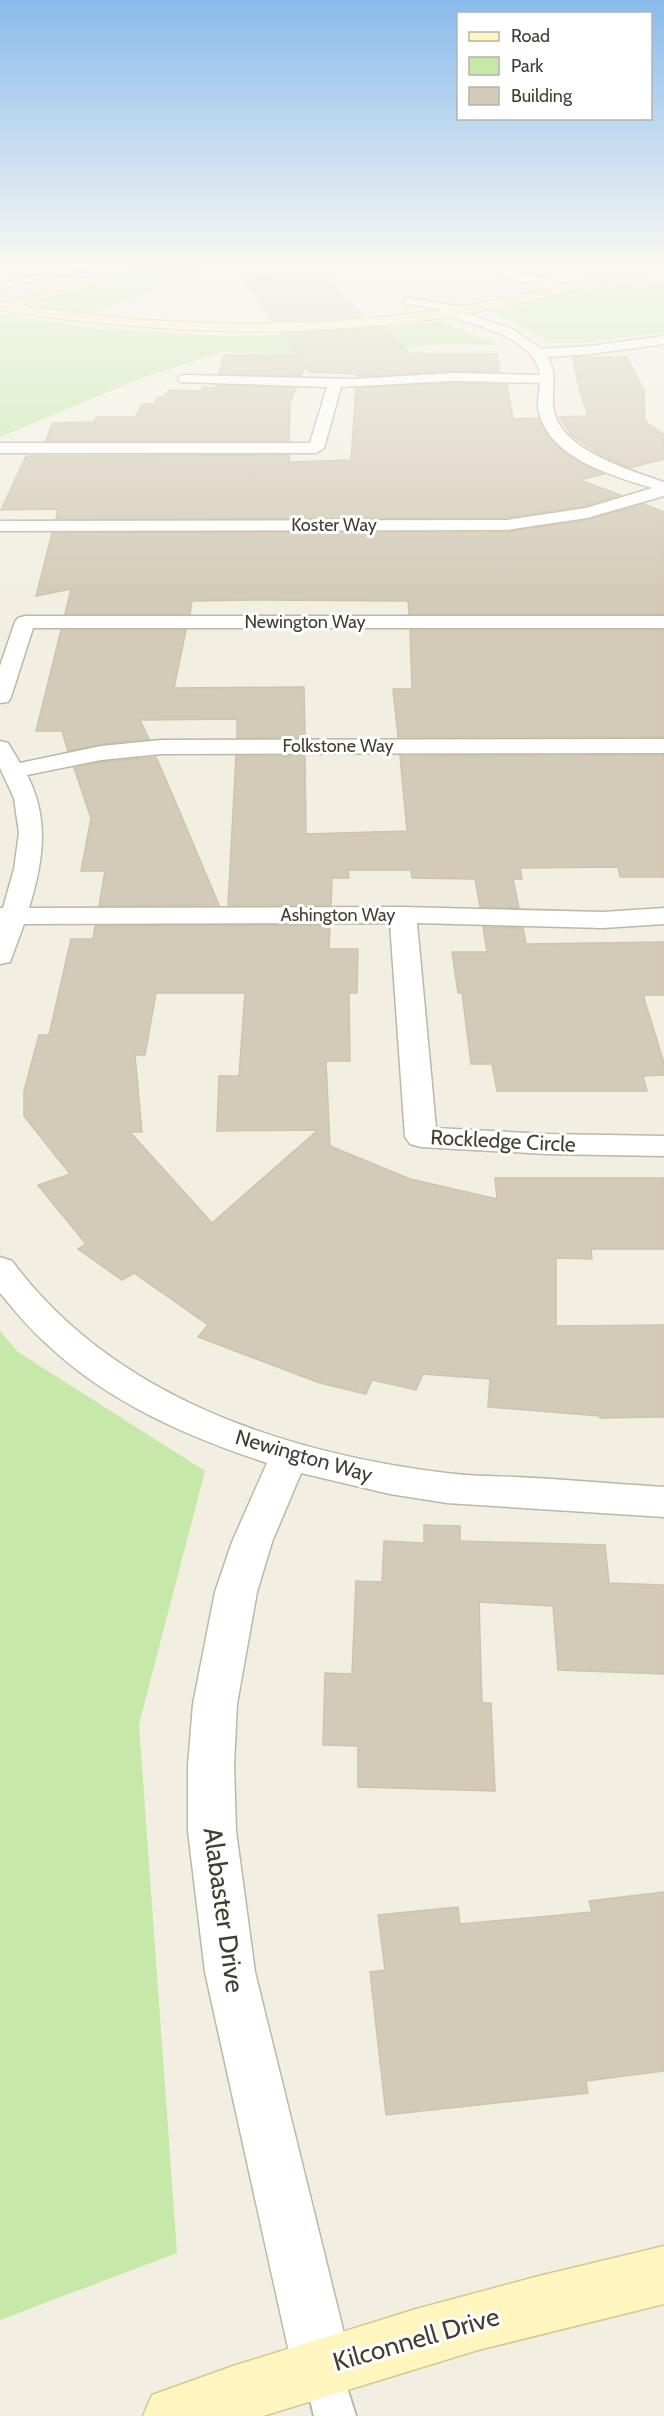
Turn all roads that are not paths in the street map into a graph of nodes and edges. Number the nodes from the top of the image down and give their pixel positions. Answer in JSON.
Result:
{"nodes":[{"id":1,"x":546,"y":374,"type":"edge"},
{"id":2,"x":185,"y":379,"type":"dead end"},
{"id":3,"x":547,"y":379,"type":"junction"},
{"id":4,"x":335,"y":383,"type":"junction"},
{"id":5,"x":0,"y":448,"type":"edge"},
{"id":6,"x":664,"y":488,"type":"edge"},
{"id":7,"x":0,"y":526,"type":"edge"},
{"id":8,"x":664,"y":622,"type":"edge"},
{"id":9,"x":0,"y":697,"type":"edge"},
{"id":10,"x":664,"y":746,"type":"edge"},
{"id":11,"x":0,"y":748,"type":"edge"},
{"id":12,"x":14,"y":771,"type":"junction"},
{"id":13,"x":403,"y":915,"type":"junction"},
{"id":14,"x":6,"y":916,"type":"edge"},
{"id":15,"x":664,"y":916,"type":"edge"},
{"id":16,"x":0,"y":956,"type":"edge"},
{"id":17,"x":664,"y":1146,"type":"edge"},
{"id":18,"x":0,"y":1269,"type":"edge"},
{"id":19,"x":289,"y":1456,"type":"junction"},
{"id":20,"x":664,"y":1502,"type":"edge"},
{"id":21,"x":664,"y":2275,"type":"edge"},
{"id":22,"x":328,"y":2391,"type":"edge"},
{"id":23,"x":172,"y":2416,"type":"edge"}],
"edges":[{"from":1,"to":3,"type":"street"},
{"from":2,"to":4,"type":"street"},
{"from":3,"to":4,"type":"street"},
{"from":3,"to":6,"type":"street"},
{"from":4,"to":5,"type":"street"},
{"from":6,"to":7,"type":"street","name":"Koster Way"},
{"from":8,"to":9,"type":"street","name":"Newington Way"},
{"from":10,"to":12,"type":"street","name":"Folkstone Way"},
{"from":11,"to":12,"type":"street"},
{"from":12,"to":14,"type":"street"},
{"from":13,"to":14,"type":"street","name":"Ashington Way"},
{"from":13,"to":15,"type":"street","name":"Ashington Way"},
{"from":13,"to":17,"type":"street","name":"Rockledge Circle"},
{"from":14,"to":16,"type":"street"},
{"from":18,"to":19,"type":"street","name":"Newington Way"},
{"from":19,"to":20,"type":"street","name":"Newington Way"},
{"from":19,"to":22,"type":"street","name":"Alabaster Drive"},
{"from":21,"to":22,"type":"street","name":"Kilconnell Drive"},
{"from":22,"to":23,"type":"street","name":"Kilconnell Drive"}]}
